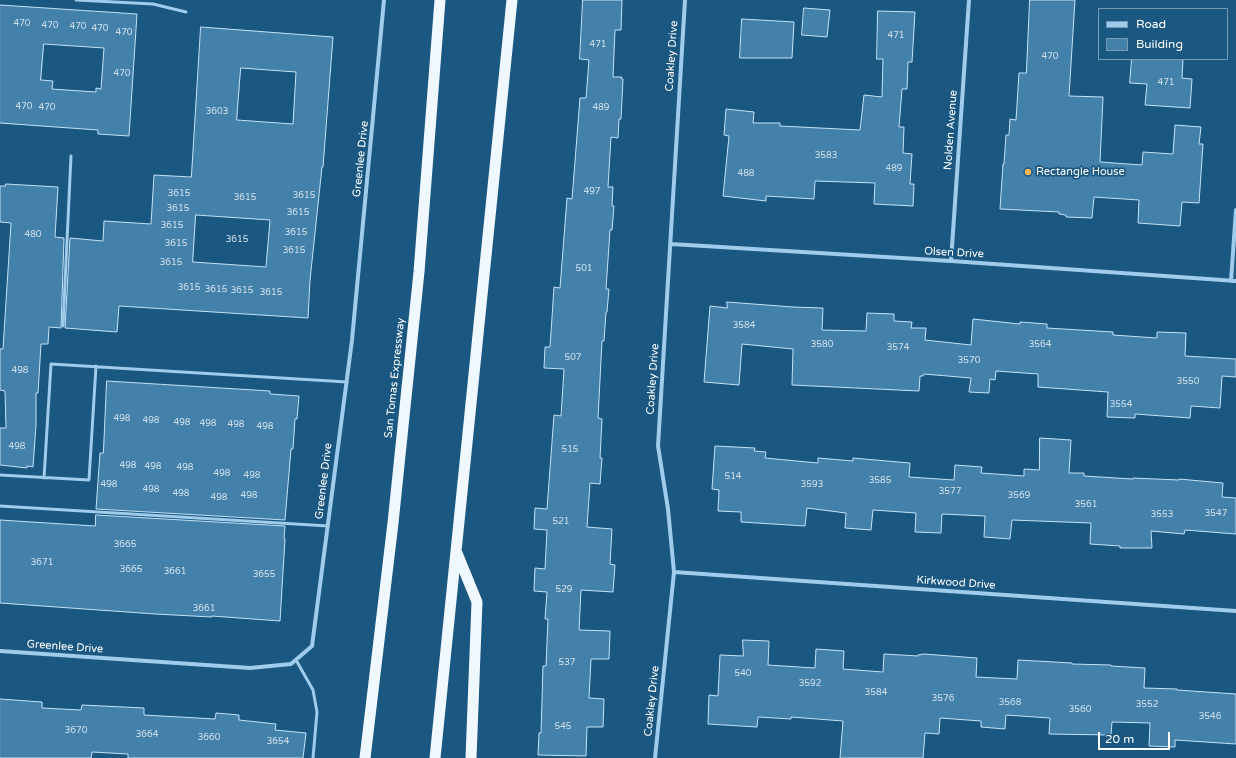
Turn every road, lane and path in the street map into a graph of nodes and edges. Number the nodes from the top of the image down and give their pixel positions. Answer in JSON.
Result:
{"nodes":[{"id":1,"x":76,"y":0,"type":"edge"},
{"id":2,"x":384,"y":0,"type":"edge"},
{"id":3,"x":440,"y":0,"type":"edge"},
{"id":4,"x":512,"y":0,"type":"edge"},
{"id":5,"x":685,"y":0,"type":"edge"},
{"id":6,"x":969,"y":0,"type":"edge"},
{"id":7,"x":186,"y":12,"type":"dead end"},
{"id":8,"x":71,"y":156,"type":"dead end"},
{"id":9,"x":1236,"y":210,"type":"edge"},
{"id":10,"x":671,"y":244,"type":"junction"},
{"id":11,"x":951,"y":261,"type":"junction"},
{"id":12,"x":1234,"y":281,"type":"edge"},
{"id":13,"x":64,"y":326,"type":"dead end"},
{"id":14,"x":96,"y":366,"type":"junction"},
{"id":15,"x":347,"y":382,"type":"junction"},
{"id":16,"x":0,"y":475,"type":"edge"},
{"id":17,"x":44,"y":478,"type":"junction"},
{"id":18,"x":0,"y":506,"type":"edge"},
{"id":19,"x":328,"y":526,"type":"junction"},
{"id":20,"x":456,"y":551,"type":"junction"},
{"id":21,"x":674,"y":572,"type":"junction"},
{"id":22,"x":1236,"y":611,"type":"edge"},
{"id":23,"x":0,"y":652,"type":"edge"},
{"id":24,"x":296,"y":660,"type":"junction"},
{"id":25,"x":313,"y":758,"type":"edge"},
{"id":26,"x":365,"y":758,"type":"edge"},
{"id":27,"x":435,"y":758,"type":"edge"},
{"id":28,"x":471,"y":758,"type":"edge"},
{"id":29,"x":655,"y":758,"type":"edge"}],
"edges":[{"from":1,"to":7,"type":"lane"},
{"from":2,"to":15,"type":"street","name":"Greenlee Drive"},
{"from":3,"to":26,"type":"highway","name":"San Tomas Expressway"},
{"from":4,"to":20,"type":"highway"},
{"from":5,"to":10,"type":"street","name":"Coakley Drive"},
{"from":6,"to":11,"type":"street","name":"Nolden Avenue"},
{"from":8,"to":13,"type":"lane"},
{"from":9,"to":12,"type":"street"},
{"from":10,"to":11,"type":"street","name":"Olsen Drive"},
{"from":10,"to":21,"type":"street","name":"Coakley Drive"},
{"from":11,"to":12,"type":"street","name":"Olsen Drive"},
{"from":14,"to":15,"type":"lane"},
{"from":14,"to":17,"type":"lane"},
{"from":14,"to":17,"type":"lane"},
{"from":15,"to":19,"type":"street","name":"Greenlee Drive"},
{"from":16,"to":17,"type":"lane"},
{"from":18,"to":19,"type":"lane"},
{"from":19,"to":24,"type":"street","name":"Greenlee Drive"},
{"from":20,"to":27,"type":"highway"},
{"from":20,"to":28,"type":"highway"},
{"from":21,"to":22,"type":"street","name":"Kirkwood Drive"},
{"from":21,"to":29,"type":"street","name":"Coakley Drive"},
{"from":23,"to":24,"type":"street","name":"Greenlee Drive"},
{"from":24,"to":25,"type":"lane"}]}
